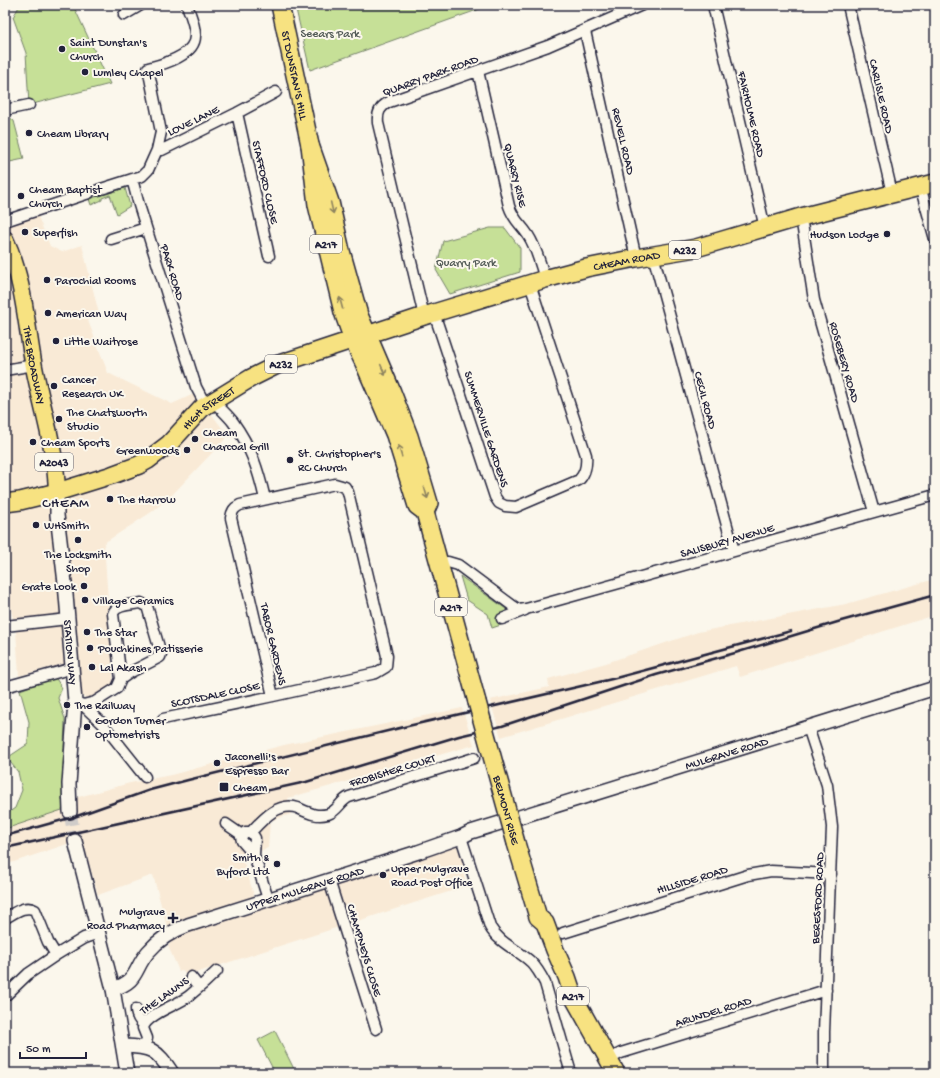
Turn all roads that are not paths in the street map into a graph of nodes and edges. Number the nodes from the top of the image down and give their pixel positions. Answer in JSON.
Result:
{"nodes":[{"id":1,"x":141,"y":5,"type":"edge"},
{"id":2,"x":188,"y":5,"type":"edge"},
{"id":3,"x":280,"y":5,"type":"edge"},
{"id":4,"x":642,"y":5,"type":"edge"},
{"id":5,"x":713,"y":5,"type":"edge"},
{"id":6,"x":848,"y":5,"type":"edge"},
{"id":7,"x":124,"y":15,"type":"dead end"},
{"id":8,"x":585,"y":31,"type":"junction"},
{"id":9,"x":478,"y":71,"type":"junction"},
{"id":10,"x":276,"y":92,"type":"dead end"},
{"id":11,"x":30,"y":105,"type":"dead end"},
{"id":12,"x":5,"y":110,"type":"edge"},
{"id":13,"x":237,"y":113,"type":"junction"},
{"id":14,"x":157,"y":150,"type":"junction"},
{"id":15,"x":132,"y":179,"type":"junction"},
{"id":16,"x":928,"y":185,"type":"edge"},
{"id":17,"x":892,"y":193,"type":"junction"},
{"id":18,"x":801,"y":217,"type":"junction"},
{"id":19,"x":5,"y":221,"type":"edge"},
{"id":20,"x":146,"y":228,"type":"junction"},
{"id":21,"x":765,"y":228,"type":"junction"},
{"id":22,"x":5,"y":239,"type":"edge"},
{"id":23,"x":111,"y":239,"type":"dead end"},
{"id":24,"x":935,"y":239,"type":"edge"},
{"id":25,"x":653,"y":255,"type":"junction"},
{"id":26,"x":269,"y":256,"type":"dead end"},
{"id":27,"x":636,"y":258,"type":"junction"},
{"id":28,"x":537,"y":281,"type":"junction"},
{"id":29,"x":432,"y":318,"type":"junction"},
{"id":30,"x":360,"y":337,"type":"junction"},
{"id":31,"x":34,"y":365,"type":"junction"},
{"id":32,"x":5,"y":370,"type":"edge"},
{"id":33,"x":210,"y":403,"type":"junction"},
{"id":34,"x":57,"y":492,"type":"junction"},
{"id":35,"x":935,"y":495,"type":"edge"},
{"id":36,"x":265,"y":499,"type":"junction"},
{"id":37,"x":5,"y":502,"type":"edge"},
{"id":38,"x":874,"y":512,"type":"junction"},
{"id":39,"x":734,"y":551,"type":"junction"},
{"id":40,"x":439,"y":564,"type":"junction"},
{"id":41,"x":526,"y":609,"type":"junction"},
{"id":42,"x":68,"y":619,"type":"junction"},
{"id":43,"x":502,"y":619,"type":"dead end"},
{"id":44,"x":5,"y":626,"type":"edge"},
{"id":45,"x":73,"y":668,"type":"junction"},
{"id":46,"x":121,"y":679,"type":"junction"},
{"id":47,"x":5,"y":688,"type":"edge"},
{"id":48,"x":935,"y":688,"type":"edge"},
{"id":49,"x":273,"y":696,"type":"junction"},
{"id":50,"x":79,"y":703,"type":"junction"},
{"id":51,"x":163,"y":719,"type":"dead end"},
{"id":52,"x":808,"y":728,"type":"junction"},
{"id":53,"x":474,"y":758,"type":"dead end"},
{"id":54,"x":145,"y":777,"type":"dead end"},
{"id":55,"x":70,"y":812,"type":"tunnel mouth"},
{"id":56,"x":518,"y":818,"type":"joint"},
{"id":57,"x":226,"y":824,"type":"dead end"},
{"id":58,"x":250,"y":831,"type":"junction"},
{"id":59,"x":461,"y":837,"type":"junction"},
{"id":60,"x":75,"y":840,"type":"tunnel mouth"},
{"id":61,"x":831,"y":874,"type":"junction"},
{"id":62,"x":329,"y":880,"type":"junction"},
{"id":63,"x":268,"y":899,"type":"junction"},
{"id":64,"x":5,"y":918,"type":"edge"},
{"id":65,"x":99,"y":932,"type":"junction"},
{"id":66,"x":563,"y":933,"type":"dead end"},
{"id":67,"x":56,"y":955,"type":"junction"},
{"id":68,"x":217,"y":971,"type":"dead end"},
{"id":69,"x":191,"y":977,"type":"dead end"},
{"id":70,"x":199,"y":988,"type":"junction"},
{"id":71,"x":826,"y":990,"type":"junction"},
{"id":72,"x":114,"y":994,"type":"junction"},
{"id":73,"x":5,"y":996,"type":"edge"},
{"id":74,"x":136,"y":1008,"type":"dead end"},
{"id":75,"x":144,"y":1025,"type":"junction"},
{"id":76,"x":376,"y":1029,"type":"dead end"},
{"id":77,"x":123,"y":1046,"type":"junction"},
{"id":78,"x":145,"y":1048,"type":"junction"},
{"id":79,"x":610,"y":1068,"type":"edge"},
{"id":80,"x":127,"y":1073,"type":"edge"},
{"id":81,"x":172,"y":1073,"type":"edge"},
{"id":82,"x":571,"y":1073,"type":"edge"},
{"id":83,"x":824,"y":1073,"type":"edge"}],
"edges":[{"from":1,"to":7,"type":"street"},
{"from":2,"to":14,"type":"street"},
{"from":3,"to":30,"type":"highway","name":"ST DUNSTAN'S HILL","number":"A217"},
{"from":4,"to":8,"type":"street","name":"QUARRY PARK ROAD"},
{"from":5,"to":21,"type":"street","name":"FAIRHOLME ROAD"},
{"from":6,"to":17,"type":"street","name":"CARLISLE ROAD"},
{"from":8,"to":9,"type":"street","name":"QUARRY PARK ROAD"},
{"from":8,"to":27,"type":"street","name":"REVELL ROAD"},
{"from":9,"to":28,"type":"street","name":"QUARRY RISE"},
{"from":9,"to":29,"type":"street","name":"QUARRY PARK ROAD"},
{"from":10,"to":13,"type":"street","name":"LOVE LANE"},
{"from":11,"to":12,"type":"street"},
{"from":13,"to":14,"type":"street","name":"LOVE LANE"},
{"from":13,"to":26,"type":"street","name":"STAFFORD CLOSE"},
{"from":14,"to":15,"type":"street","name":"LOVE LANE"},
{"from":15,"to":19,"type":"street"},
{"from":15,"to":20,"type":"street","name":"PARK ROAD"},
{"from":16,"to":17,"type":"highway","name":"CHEAM ROAD","number":"A232"},
{"from":16,"to":24,"type":"street"},
{"from":17,"to":18,"type":"highway","name":"CHEAM ROAD","number":"A232"},
{"from":18,"to":21,"type":"highway","name":"CHEAM ROAD","number":"A232"},
{"from":18,"to":38,"type":"street","name":"ROSEBERY ROAD"},
{"from":20,"to":23,"type":"street"},
{"from":20,"to":33,"type":"street","name":"PARK ROAD"},
{"from":21,"to":25,"type":"highway","name":"CHEAM ROAD","number":"A232"},
{"from":22,"to":31,"type":"main road","name":"THE BROADWAY","number":"A2043"},
{"from":25,"to":27,"type":"highway","name":"CHEAM ROAD","number":"A232"},
{"from":25,"to":39,"type":"street","name":"CECIL ROAD"},
{"from":27,"to":28,"type":"highway","name":"CHEAM ROAD","number":"A232"},
{"from":28,"to":29,"type":"highway","name":"CHEAM ROAD","number":"A232"},
{"from":28,"to":29,"type":"street","name":"SUMMERVILLE GARDENS"},
{"from":29,"to":30,"type":"highway","name":"CHEAM ROAD","number":"A232"},
{"from":30,"to":33,"type":"highway","name":"HIGH STREET","number":"A232"},
{"from":30,"to":40,"type":"highway","number":"A217"},
{"from":31,"to":32,"type":"street"},
{"from":31,"to":34,"type":"main road","name":"THE BROADWAY","number":"A2043"},
{"from":33,"to":34,"type":"highway","name":"HIGH STREET","number":"A232"},
{"from":33,"to":36,"type":"street","name":"PARK ROAD"},
{"from":34,"to":37,"type":"highway","number":"A232"},
{"from":34,"to":42,"type":"street","name":"STATION WAY"},
{"from":35,"to":38,"type":"street","name":"SALISBURY AVENUE"},
{"from":36,"to":49,"type":"street","name":"TABOR GARDENS"},
{"from":36,"to":49,"type":"street","name":"TABOR GARDENS"},
{"from":38,"to":39,"type":"street","name":"SALISBURY AVENUE"},
{"from":39,"to":41,"type":"street","name":"SALISBURY AVENUE"},
{"from":40,"to":41,"type":"street"},
{"from":40,"to":79,"type":"highway","name":"BELMONT RISE","number":"A217","bridge":true},
{"from":41,"to":43,"type":"street","name":"SALISBURY AVENUE"},
{"from":42,"to":44,"type":"street"},
{"from":42,"to":45,"type":"street","name":"STATION WAY"},
{"from":45,"to":47,"type":"street"},
{"from":45,"to":50,"type":"street","name":"STATION WAY"},
{"from":46,"to":46,"type":"street"},
{"from":46,"to":50,"type":"street"},
{"from":48,"to":52,"type":"street","name":"MULGRAVE ROAD"},
{"from":49,"to":51,"type":"street","name":"SCOTSDALE CLOSE"},
{"from":50,"to":54,"type":"street"},
{"from":50,"to":55,"type":"street","name":"STATION WAY"},
{"from":52,"to":56,"type":"street","name":"MULGRAVE ROAD"},
{"from":52,"to":61,"type":"street","name":"BERESFORD ROAD"},
{"from":53,"to":58,"type":"street","name":"FROBISHER COURT"},
{"from":56,"to":59,"type":"street","name":"UPPER MULGRAVE ROAD"},
{"from":57,"to":58,"type":"street"},
{"from":58,"to":63,"type":"street"},
{"from":59,"to":62,"type":"street","name":"UPPER MULGRAVE ROAD"},
{"from":59,"to":82,"type":"street"},
{"from":60,"to":65,"type":"street"},
{"from":61,"to":66,"type":"street","name":"HILLSIDE ROAD"},
{"from":61,"to":71,"type":"street","name":"BERESFORD ROAD"},
{"from":62,"to":63,"type":"street","name":"UPPER MULGRAVE ROAD"},
{"from":62,"to":76,"type":"street","name":"CHAMPNEYS CLOSE"},
{"from":63,"to":72,"type":"street","name":"UPPER MULGRAVE ROAD"},
{"from":64,"to":67,"type":"street"},
{"from":65,"to":67,"type":"street"},
{"from":65,"to":72,"type":"street"},
{"from":67,"to":73,"type":"street"},
{"from":68,"to":70,"type":"street","name":"THE LAWNS"},
{"from":69,"to":70,"type":"street"},
{"from":70,"to":75,"type":"street","name":"THE LAWNS"},
{"from":71,"to":79,"type":"street","name":"ARUNDEL ROAD"},
{"from":71,"to":83,"type":"street","name":"BERESFORD ROAD"},
{"from":72,"to":77,"type":"street"},
{"from":74,"to":75,"type":"street"},
{"from":75,"to":78,"type":"street","name":"THE LAWNS"},
{"from":77,"to":78,"type":"street"},
{"from":77,"to":80,"type":"street"},
{"from":78,"to":81,"type":"street"}]}
